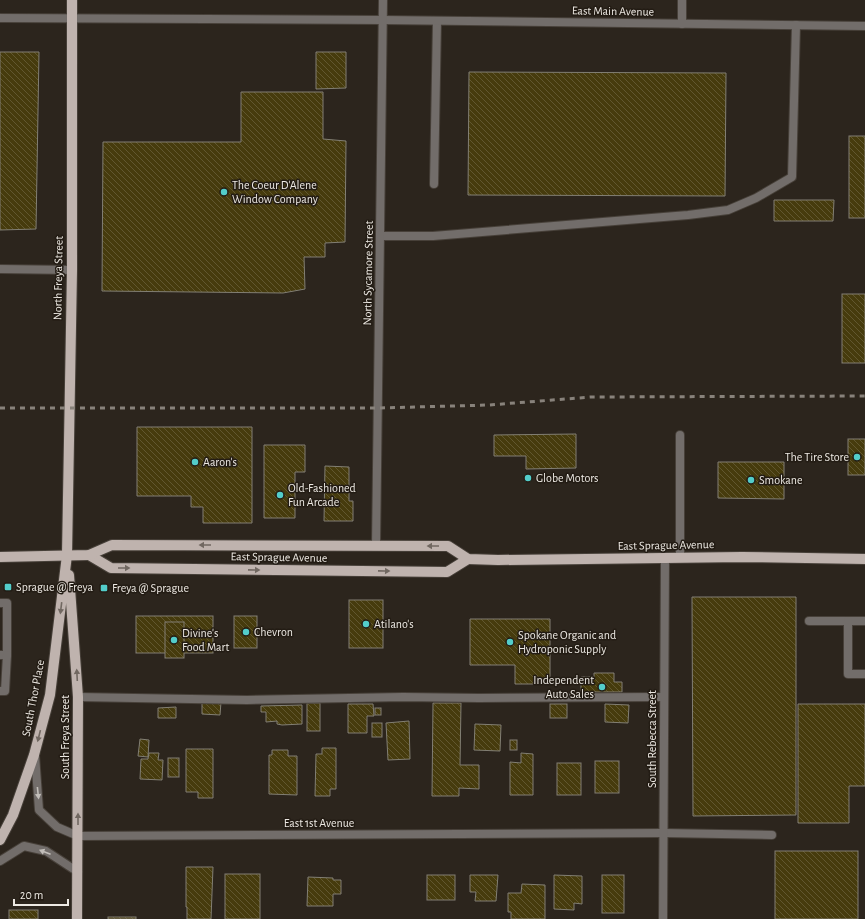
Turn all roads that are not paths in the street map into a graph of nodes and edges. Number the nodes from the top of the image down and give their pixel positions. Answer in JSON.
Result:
{"nodes":[{"id":1,"x":72,"y":0,"type":"edge"},
{"id":2,"x":383,"y":0,"type":"edge"},
{"id":3,"x":682,"y":0,"type":"edge"},
{"id":4,"x":0,"y":18,"type":"edge"},
{"id":5,"x":71,"y":18,"type":"junction"},
{"id":6,"x":383,"y":20,"type":"junction"},
{"id":7,"x":436,"y":21,"type":"junction"},
{"id":8,"x":682,"y":24,"type":"junction"},
{"id":9,"x":796,"y":25,"type":"junction"},
{"id":10,"x":865,"y":26,"type":"edge"},
{"id":11,"x":434,"y":184,"type":"dead end"},
{"id":12,"x":381,"y":236,"type":"junction"},
{"id":13,"x":0,"y":269,"type":"edge"},
{"id":14,"x":72,"y":270,"type":"junction"},
{"id":15,"x":680,"y":435,"type":"dead end"},
{"id":16,"x":376,"y":546,"type":"junction"},
{"id":17,"x":67,"y":556,"type":"junction"},
{"id":18,"x":89,"y":556,"type":"junction"},
{"id":19,"x":0,"y":557,"type":"edge"},
{"id":20,"x":665,"y":558,"type":"junction"},
{"id":21,"x":680,"y":558,"type":"junction"},
{"id":22,"x":468,"y":559,"type":"junction"},
{"id":23,"x":865,"y":559,"type":"edge"},
{"id":24,"x":0,"y":603,"type":"edge"},
{"id":25,"x":809,"y":621,"type":"dead end"},
{"id":26,"x":848,"y":621,"type":"junction"},
{"id":27,"x":865,"y":621,"type":"edge"},
{"id":28,"x":4,"y":655,"type":"edge"},
{"id":29,"x":865,"y":674,"type":"edge"},
{"id":30,"x":0,"y":691,"type":"edge"},
{"id":31,"x":78,"y":697,"type":"junction"},
{"id":32,"x":664,"y":697,"type":"junction"},
{"id":33,"x":34,"y":755,"type":"junction"},
{"id":34,"x":664,"y":833,"type":"junction"},
{"id":35,"x":772,"y":835,"type":"dead end"},
{"id":36,"x":78,"y":836,"type":"junction"},
{"id":37,"x":0,"y":840,"type":"edge"},
{"id":38,"x":0,"y":861,"type":"edge"},
{"id":39,"x":78,"y":872,"type":"junction"},
{"id":40,"x":77,"y":919,"type":"edge"},
{"id":41,"x":663,"y":919,"type":"edge"}],
"edges":[{"from":1,"to":5,"type":"main road","name":"North Freya Street"},
{"from":2,"to":6,"type":"street","name":"North Sycamore Street"},
{"from":3,"to":8,"type":"street"},
{"from":4,"to":5,"type":"street","name":"East Main Avenue"},
{"from":5,"to":6,"type":"street","name":"East Main Avenue"},
{"from":5,"to":14,"type":"main road","name":"North Freya Street"},
{"from":6,"to":7,"type":"street","name":"East Main Avenue"},
{"from":6,"to":12,"type":"street","name":"North Sycamore Street"},
{"from":7,"to":8,"type":"street","name":"East Main Avenue"},
{"from":7,"to":11,"type":"street"},
{"from":8,"to":9,"type":"street","name":"East Main Avenue"},
{"from":9,"to":10,"type":"street","name":"East Main Avenue"},
{"from":9,"to":12,"type":"street"},
{"from":12,"to":16,"type":"street","name":"North Sycamore Street"},
{"from":13,"to":14,"type":"street"},
{"from":14,"to":17,"type":"main road","name":"North Freya Street"},
{"from":15,"to":21,"type":"street"},
{"from":16,"to":18,"type":"main road","name":"East Sprague Avenue","one_way":true},
{"from":22,"to":16,"type":"main road","name":"East Sprague Avenue","one_way":true},
{"from":17,"to":18,"type":"main road","name":"East Sprague Avenue"},
{"from":17,"to":19,"type":"main road","name":"East Sprague Avenue"},
{"from":31,"to":17,"type":"main road","name":"South Freya Street","one_way":true},
{"from":17,"to":33,"type":"main road","name":"South Thor Place","one_way":true},
{"from":18,"to":22,"type":"main road","name":"East Sprague Avenue","one_way":true},
{"from":20,"to":21,"type":"main road","name":"East Sprague Avenue"},
{"from":20,"to":22,"type":"main road","name":"East Sprague Avenue"},
{"from":20,"to":32,"type":"street","name":"South Rebecca Street"},
{"from":21,"to":23,"type":"main road","name":"East Sprague Avenue"},
{"from":24,"to":28,"type":"street"},
{"from":25,"to":26,"type":"street"},
{"from":26,"to":27,"type":"street"},
{"from":26,"to":29,"type":"street"},
{"from":28,"to":30,"type":"street"},
{"from":31,"to":32,"type":"street"},
{"from":36,"to":31,"type":"main road","name":"South Freya Street","one_way":true},
{"from":32,"to":34,"type":"street","name":"South Rebecca Street"},
{"from":33,"to":36,"type":"street","name":"East 1st Avenue","one_way":true},
{"from":33,"to":37,"type":"main road","name":"South Thor Place"},
{"from":34,"to":35,"type":"street","name":"East 1st Avenue"},
{"from":34,"to":36,"type":"street","name":"East 1st Avenue"},
{"from":34,"to":41,"type":"street","name":"South Rebecca Street"},
{"from":36,"to":39,"type":"main road","name":"South Freya Street"},
{"from":39,"to":38,"type":"street","one_way":true},
{"from":39,"to":40,"type":"main road","name":"South Freya Street"}]}
